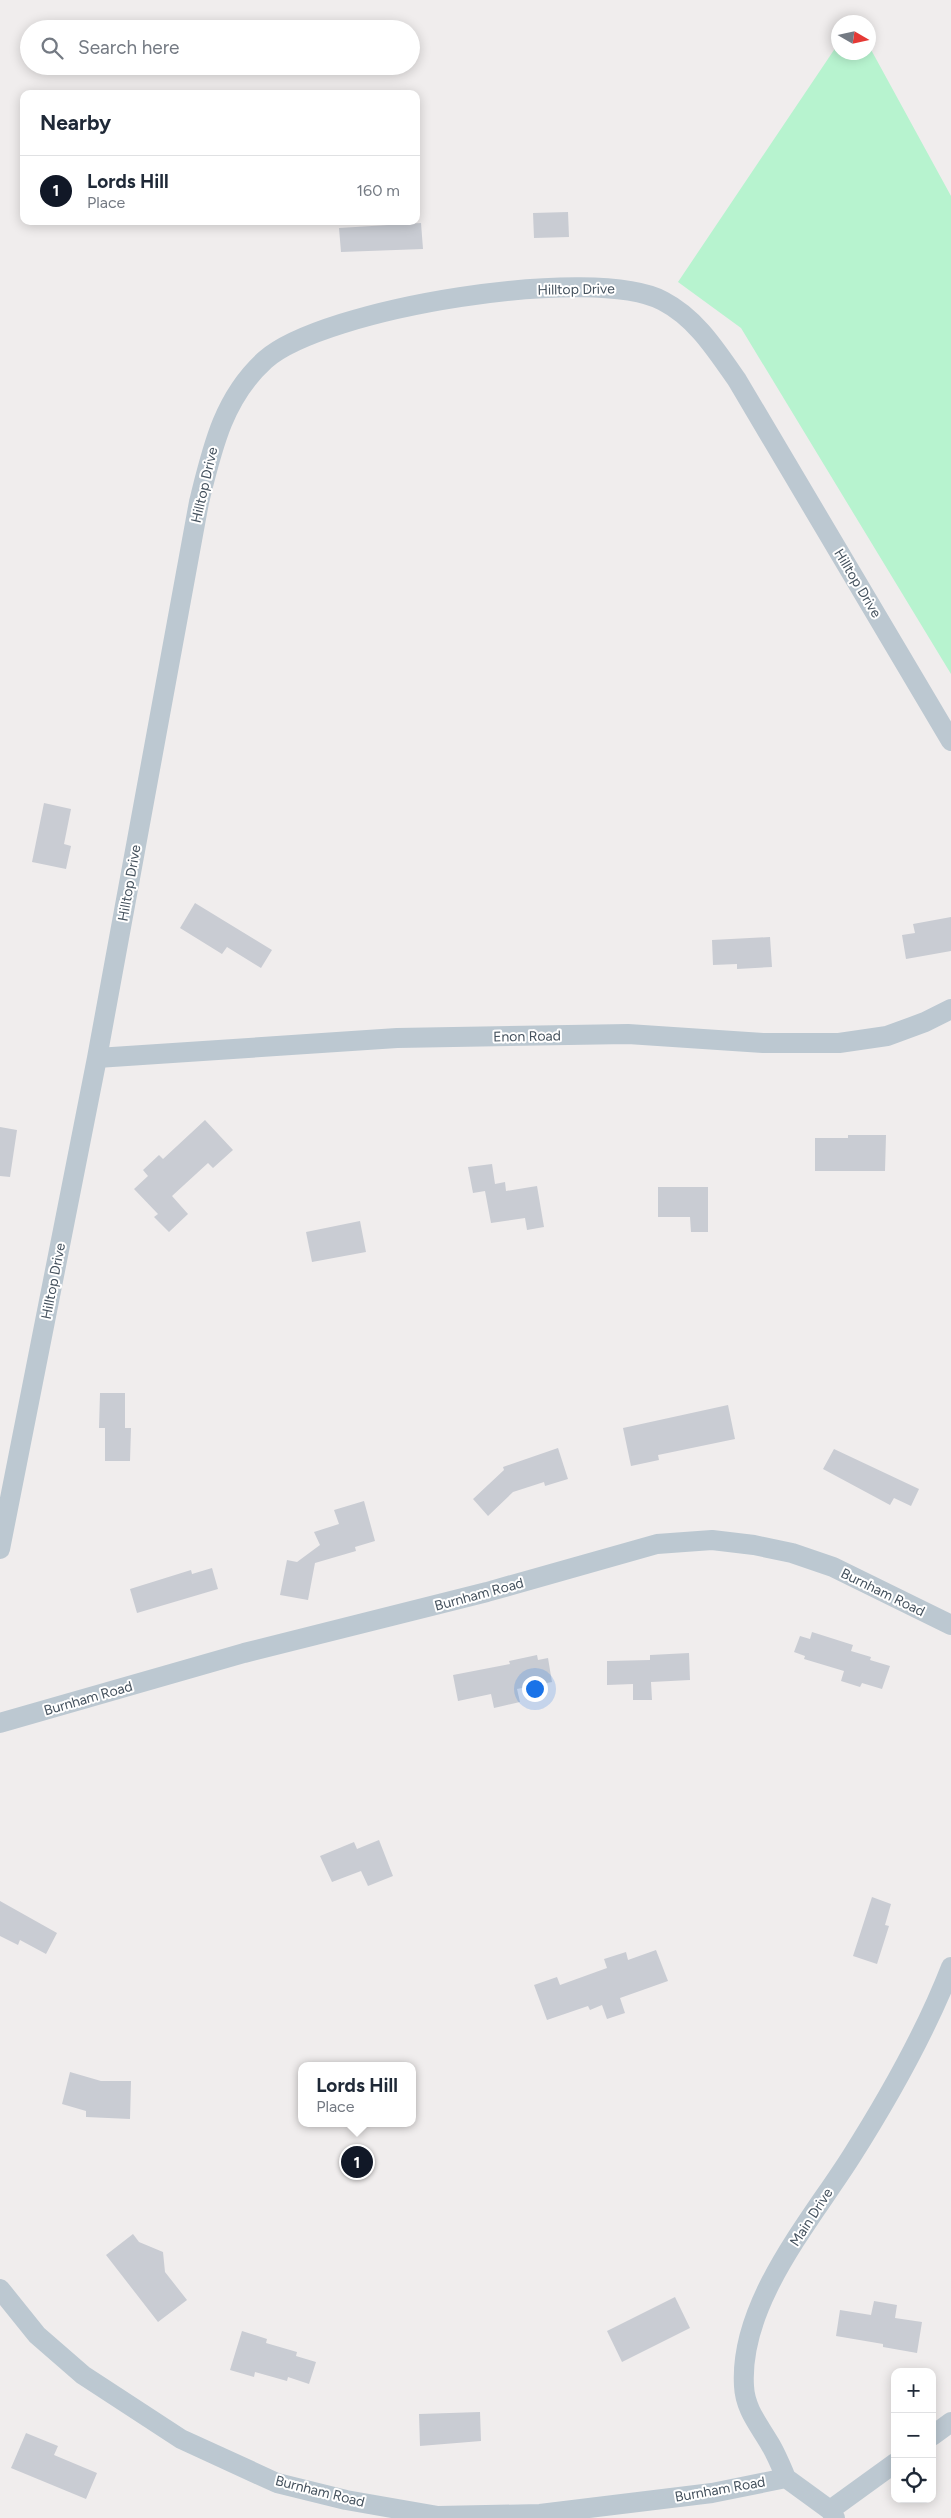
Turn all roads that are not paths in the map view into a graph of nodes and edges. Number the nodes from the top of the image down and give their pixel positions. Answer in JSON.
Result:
{"nodes":[{"id":1,"x":951,"y":741,"type":"edge"},
{"id":2,"x":951,"y":1009,"type":"edge"},
{"id":3,"x":97,"y":1058,"type":"junction"},
{"id":4,"x":0,"y":1549,"type":"edge"},
{"id":5,"x":951,"y":1625,"type":"edge"},
{"id":6,"x":0,"y":1723,"type":"edge"},
{"id":7,"x":951,"y":1967,"type":"edge"},
{"id":8,"x":0,"y":2289,"type":"edge"},
{"id":9,"x":951,"y":2422,"type":"edge"},
{"id":10,"x":936,"y":2433,"type":"edge"},
{"id":11,"x":891,"y":2466,"type":"edge"},
{"id":12,"x":786,"y":2478,"type":"junction"},
{"id":13,"x":832,"y":2514,"type":"edge"}],
"edges":[{"from":1,"to":3,"type":"street","name":"Hilltop Drive"},
{"from":2,"to":3,"type":"street","name":"Enon Road"},
{"from":3,"to":4,"type":"street","name":"Hilltop Drive"},
{"from":5,"to":6,"type":"street","name":"Burnham Road"},
{"from":7,"to":12,"type":"street","name":"Main Drive"},
{"from":8,"to":12,"type":"street","name":"Burnham Road"},
{"from":9,"to":10,"type":"street"},
{"from":11,"to":13,"type":"street"},
{"from":12,"to":13,"type":"street"}]}
